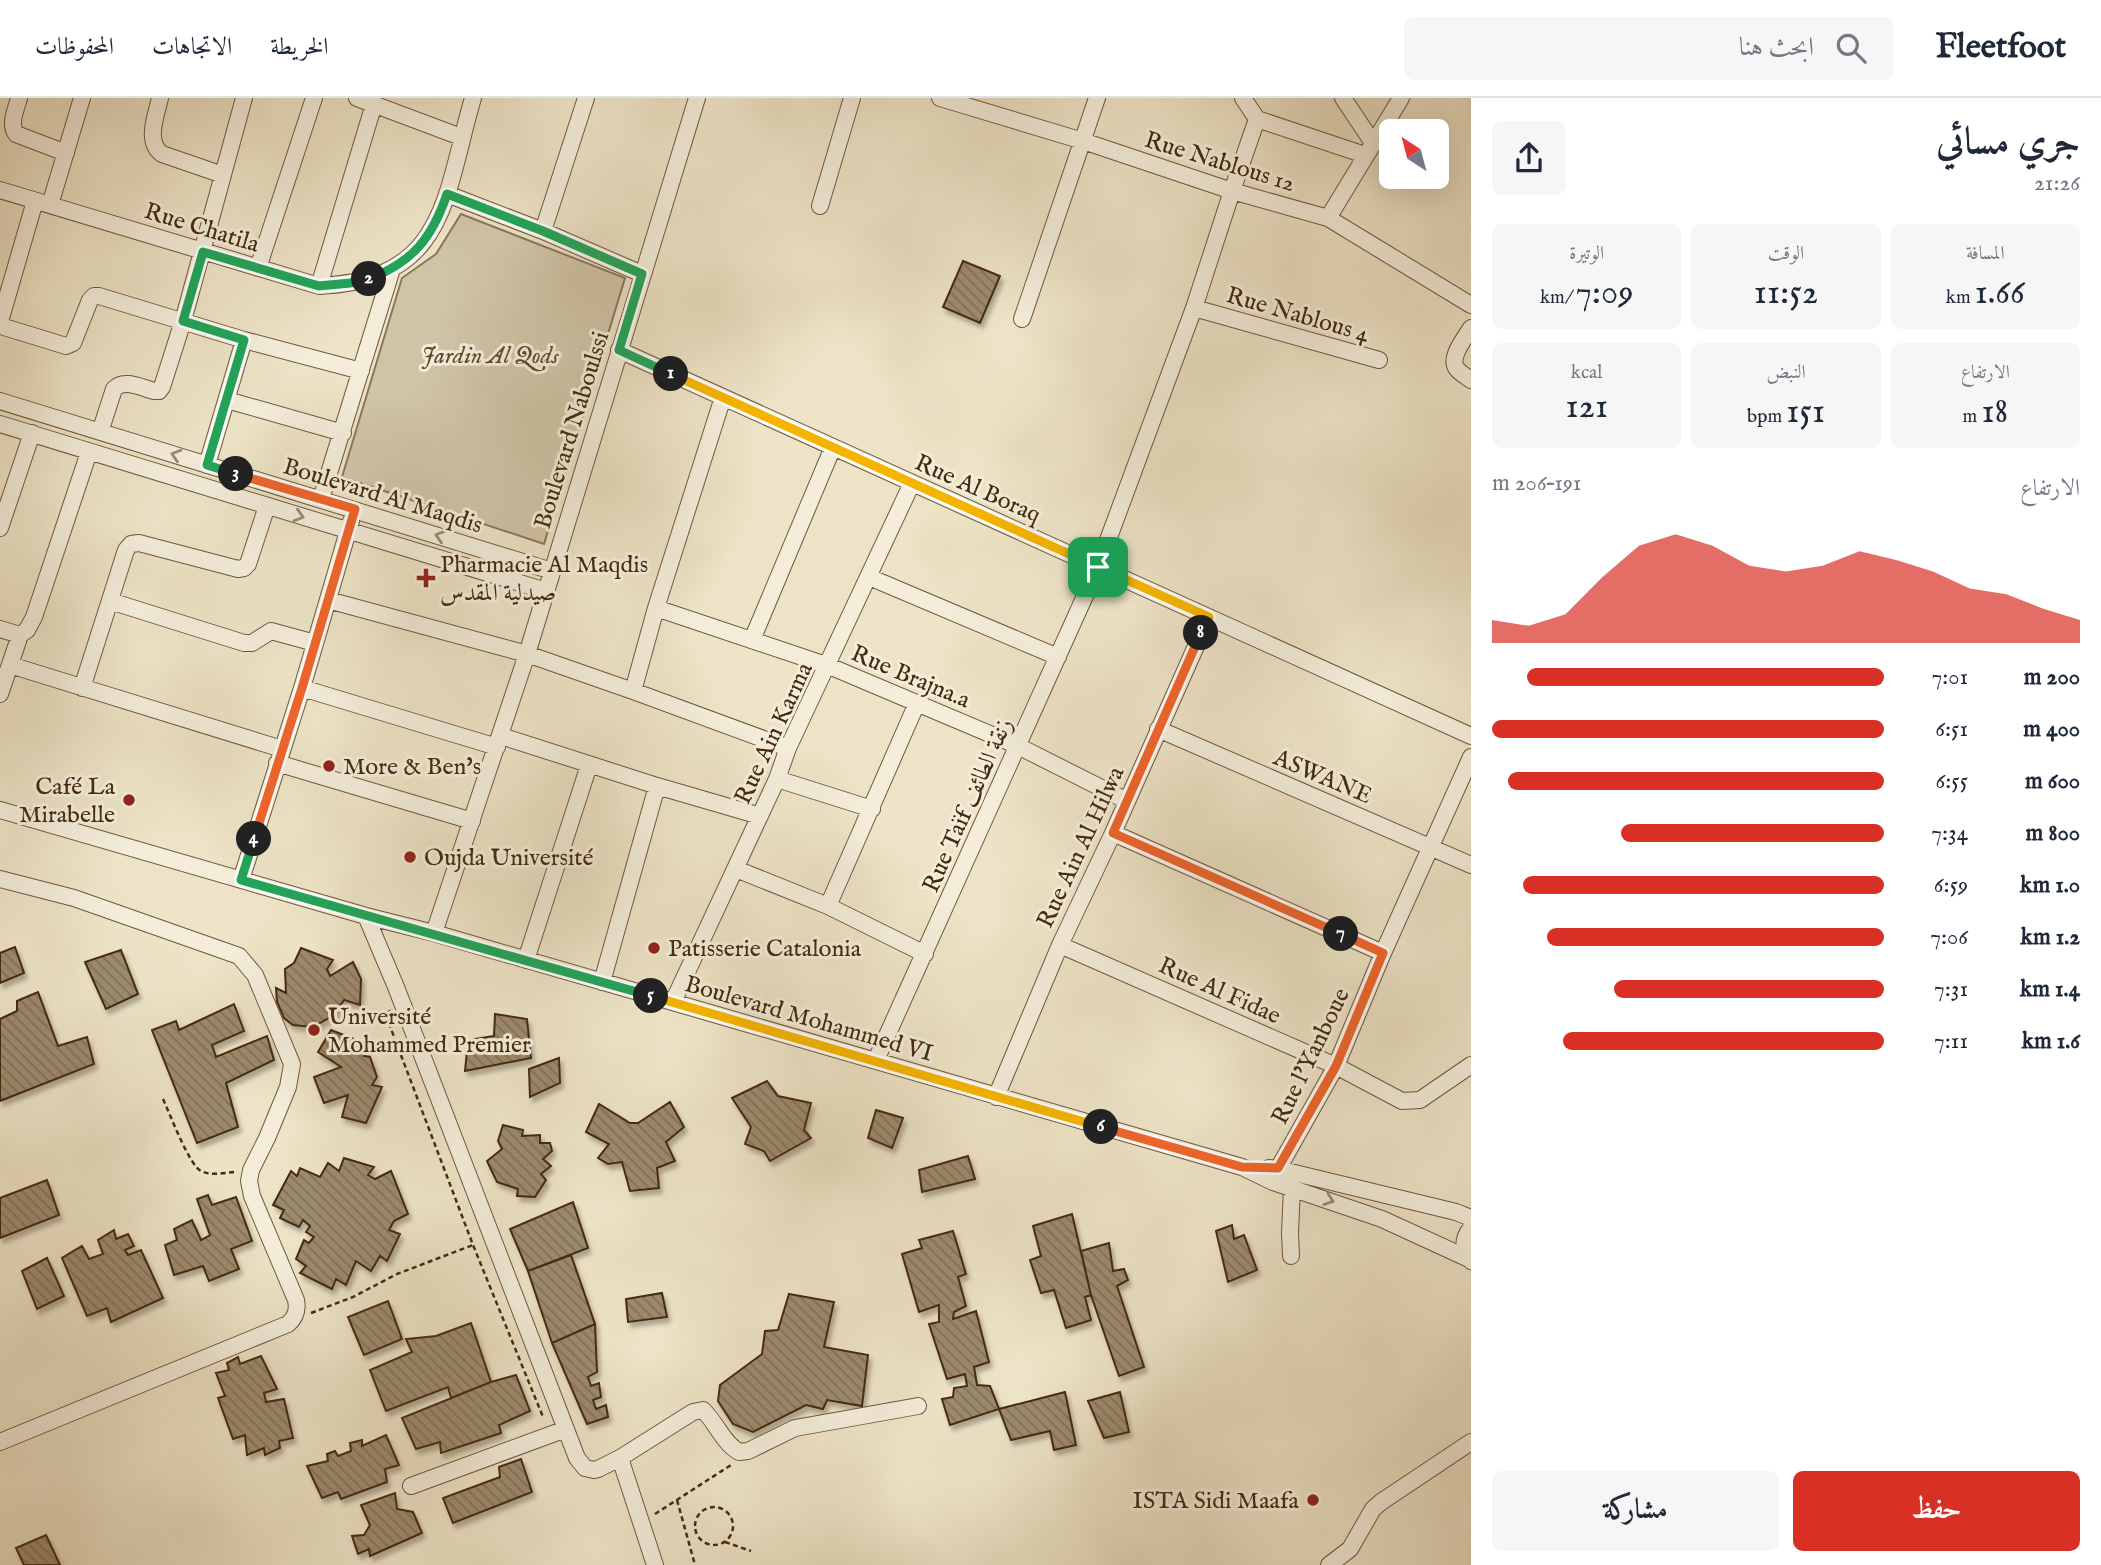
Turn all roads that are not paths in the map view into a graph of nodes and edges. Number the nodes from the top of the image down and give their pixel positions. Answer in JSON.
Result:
{"nodes":[{"id":1,"x":19,"y":98,"type":"edge"},
{"id":2,"x":82,"y":98,"type":"edge"},
{"id":3,"x":160,"y":98,"type":"edge"},
{"id":4,"x":244,"y":98,"type":"edge"},
{"id":5,"x":314,"y":98,"type":"edge"},
{"id":6,"x":357,"y":98,"type":"edge"},
{"id":7,"x":473,"y":98,"type":"edge"},
{"id":8,"x":586,"y":98,"type":"edge"},
{"id":9,"x":697,"y":98,"type":"edge"},
{"id":10,"x":852,"y":98,"type":"edge"},
{"id":11,"x":940,"y":98,"type":"edge"},
{"id":12,"x":1097,"y":98,"type":"edge"},
{"id":13,"x":1243,"y":98,"type":"edge"},
{"id":14,"x":1343,"y":98,"type":"edge"},
{"id":15,"x":1401,"y":98,"type":"edge"},
{"id":16,"x":976,"y":103,"type":"edge"},
{"id":17,"x":374,"y":104,"type":"junction"},
{"id":18,"x":1258,"y":119,"type":"junction"},
{"id":19,"x":461,"y":137,"type":"junction"},
{"id":20,"x":1083,"y":141,"type":"junction"},
{"id":21,"x":1369,"y":149,"type":"junction"},
{"id":22,"x":66,"y":153,"type":"junction"},
{"id":23,"x":223,"y":175,"type":"junction"},
{"id":24,"x":0,"y":190,"type":"edge"},
{"id":25,"x":1232,"y":191,"type":"junction"},
{"id":26,"x":447,"y":194,"type":"junction"},
{"id":27,"x":43,"y":203,"type":"junction"},
{"id":28,"x":820,"y":206,"type":"dead end"},
{"id":29,"x":1328,"y":218,"type":"junction"},
{"id":30,"x":543,"y":231,"type":"junction"},
{"id":31,"x":203,"y":252,"type":"junction"},
{"id":32,"x":258,"y":268,"type":"junction"},
{"id":33,"x":392,"y":269,"type":"junction"},
{"id":34,"x":642,"y":274,"type":"junction"},
{"id":35,"x":319,"y":286,"type":"junction"},
{"id":36,"x":1471,"y":305,"type":"edge"},
{"id":37,"x":1194,"y":309,"type":"junction"},
{"id":38,"x":1022,"y":319,"type":"dead end"},
{"id":39,"x":183,"y":321,"type":"junction"},
{"id":40,"x":0,"y":323,"type":"edge"},
{"id":41,"x":1471,"y":328,"type":"edge"},
{"id":42,"x":244,"y":340,"type":"junction"},
{"id":43,"x":619,"y":350,"type":"junction"},
{"id":44,"x":1379,"y":360,"type":"dead end"},
{"id":45,"x":361,"y":371,"type":"junction"},
{"id":46,"x":1471,"y":380,"type":"edge"},
{"id":47,"x":723,"y":397,"type":"junction"},
{"id":48,"x":226,"y":400,"type":"junction"},
{"id":49,"x":0,"y":401,"type":"edge"},
{"id":50,"x":0,"y":424,"type":"edge"},
{"id":51,"x":100,"y":432,"type":"junction"},
{"id":52,"x":32,"y":433,"type":"junction"},
{"id":53,"x":343,"y":433,"type":"junction"},
{"id":54,"x":833,"y":447,"type":"junction"},
{"id":55,"x":89,"y":452,"type":"junction"},
{"id":56,"x":207,"y":465,"type":"junction"},
{"id":57,"x":912,"y":483,"type":"junction"},
{"id":58,"x":321,"y":499,"type":"junction"},
{"id":59,"x":5,"y":500,"type":"edge"},
{"id":60,"x":267,"y":506,"type":"junction"},
{"id":61,"x":355,"y":509,"type":"junction"},
{"id":62,"x":0,"y":528,"type":"edge"},
{"id":63,"x":348,"y":531,"type":"junction"},
{"id":64,"x":1098,"y":567,"type":"junction"},
{"id":65,"x":552,"y":571,"type":"junction"},
{"id":66,"x":869,"y":578,"type":"junction"},
{"id":67,"x":545,"y":591,"type":"junction"},
{"id":68,"x":327,"y":600,"type":"junction"},
{"id":69,"x":110,"y":601,"type":"junction"},
{"id":70,"x":656,"y":608,"type":"junction"},
{"id":71,"x":1209,"y":617,"type":"junction"},
{"id":72,"x":0,"y":629,"type":"edge"},
{"id":73,"x":20,"y":635,"type":"junction"},
{"id":74,"x":752,"y":640,"type":"junction"},
{"id":75,"x":315,"y":643,"type":"junction"},
{"id":76,"x":527,"y":654,"type":"junction"},
{"id":77,"x":1058,"y":657,"type":"junction"},
{"id":78,"x":10,"y":665,"type":"junction"},
{"id":79,"x":829,"y":666,"type":"junction"},
{"id":80,"x":82,"y":688,"type":"junction"},
{"id":81,"x":302,"y":688,"type":"junction"},
{"id":82,"x":633,"y":691,"type":"junction"},
{"id":83,"x":0,"y":694,"type":"edge"},
{"id":84,"x":917,"y":703,"type":"junction"},
{"id":85,"x":1158,"y":729,"type":"junction"},
{"id":86,"x":1471,"y":736,"type":"edge"},
{"id":87,"x":499,"y":741,"type":"junction"},
{"id":88,"x":1018,"y":746,"type":"junction"},
{"id":89,"x":789,"y":748,"type":"junction"},
{"id":90,"x":279,"y":756,"type":"junction"},
{"id":91,"x":1471,"y":757,"type":"edge"},
{"id":92,"x":589,"y":765,"type":"junction"},
{"id":93,"x":777,"y":779,"type":"junction"},
{"id":94,"x":657,"y":786,"type":"junction"},
{"id":95,"x":1127,"y":801,"type":"junction"},
{"id":96,"x":872,"y":809,"type":"junction"},
{"id":97,"x":0,"y":810,"type":"edge"},
{"id":98,"x":760,"y":816,"type":"junction"},
{"id":99,"x":472,"y":821,"type":"junction"},
{"id":100,"x":1113,"y":833,"type":"junction"},
{"id":101,"x":1431,"y":847,"type":"junction"},
{"id":102,"x":1471,"y":865,"type":"edge"},
{"id":103,"x":736,"y":869,"type":"junction"},
{"id":104,"x":0,"y":879,"type":"edge"},
{"id":105,"x":241,"y":880,"type":"junction"},
{"id":106,"x":828,"y":906,"type":"junction"},
{"id":107,"x":366,"y":916,"type":"junction"},
{"id":108,"x":434,"y":933,"type":"junction"},
{"id":109,"x":1060,"y":945,"type":"junction"},
{"id":110,"x":1383,"y":953,"type":"junction"},
{"id":111,"x":925,"y":954,"type":"junction"},
{"id":112,"x":526,"y":960,"type":"junction"},
{"id":113,"x":602,"y":982,"type":"junction"},
{"id":114,"x":673,"y":1002,"type":"junction"},
{"id":115,"x":876,"y":1060,"type":"junction"},
{"id":116,"x":1471,"y":1065,"type":"edge"},
{"id":117,"x":1336,"y":1066,"type":"junction"},
{"id":118,"x":996,"y":1097,"type":"junction"},
{"id":119,"x":1276,"y":1175,"type":"junction"},
{"id":120,"x":1292,"y":1188,"type":"junction"},
{"id":121,"x":1471,"y":1217,"type":"edge"},
{"id":122,"x":1471,"y":1228,"type":"edge"},
{"id":123,"x":1291,"y":1256,"type":"dead end"},
{"id":124,"x":1470,"y":1260,"type":"edge"},
{"id":125,"x":918,"y":1406,"type":"dead end"},
{"id":126,"x":566,"y":1429,"type":"junction"},
{"id":127,"x":1471,"y":1442,"type":"edge"},
{"id":128,"x":0,"y":1443,"type":"edge"},
{"id":129,"x":620,"y":1458,"type":"junction"},
{"id":130,"x":411,"y":1486,"type":"dead end"},
{"id":131,"x":655,"y":1565,"type":"edge"},
{"id":132,"x":1329,"y":1565,"type":"edge"}],
"edges":[{"from":1,"to":22,"type":"street"},
{"from":2,"to":22,"type":"street"},
{"from":3,"to":23,"type":"street"},
{"from":4,"to":23,"type":"street"},
{"from":5,"to":32,"type":"street"},
{"from":6,"to":17,"type":"street"},
{"from":7,"to":19,"type":"street","name":"Rue Chatila"},
{"from":8,"to":30,"type":"street"},
{"from":9,"to":34,"type":"street","name":"Boulevard Naboulssi"},
{"from":10,"to":28,"type":"street"},
{"from":11,"to":16,"type":"street","name":"Rue Nablous 12"},
{"from":12,"to":20,"type":"street"},
{"from":13,"to":18,"type":"street"},
{"from":14,"to":21,"type":"street"},
{"from":15,"to":21,"type":"street"},
{"from":16,"to":20,"type":"street","name":"Rue Nablous 12"},
{"from":17,"to":19,"type":"street"},
{"from":17,"to":35,"type":"street"},
{"from":18,"to":21,"type":"street"},
{"from":18,"to":25,"type":"street","name":"Rue Nablous 4"},
{"from":19,"to":26,"type":"street","name":"Rue Chatila"},
{"from":20,"to":25,"type":"street","name":"Rue Nablous 12"},
{"from":20,"to":38,"type":"street"},
{"from":21,"to":29,"type":"street"},
{"from":22,"to":27,"type":"street"},
{"from":23,"to":31,"type":"street"},
{"from":24,"to":27,"type":"street","name":"Rue Chatila"},
{"from":25,"to":29,"type":"street","name":"Rue Nablous 12"},
{"from":25,"to":37,"type":"street","name":"Rue Nablous 4"},
{"from":26,"to":30,"type":"street"},
{"from":26,"to":33,"type":"street","name":"Rue Chatila"},
{"from":27,"to":31,"type":"street","name":"Rue Chatila"},
{"from":27,"to":40,"type":"street"},
{"from":29,"to":36,"type":"street","name":"Rue Nablous 12"},
{"from":30,"to":34,"type":"street"},
{"from":31,"to":32,"type":"street","name":"Rue Chatila"},
{"from":31,"to":39,"type":"street"},
{"from":32,"to":35,"type":"street","name":"Rue Chatila"},
{"from":33,"to":35,"type":"street","name":"Rue Chatila"},
{"from":33,"to":45,"type":"street"},
{"from":34,"to":43,"type":"street","name":"Boulevard Naboulssi"},
{"from":37,"to":44,"type":"street","name":"Rue Nablous 4"},
{"from":37,"to":64,"type":"street","name":"Rue Taïf زنقة الطائف"},
{"from":39,"to":40,"type":"street"},
{"from":39,"to":42,"type":"street"},
{"from":39,"to":51,"type":"street"},
{"from":41,"to":46,"type":"street"},
{"from":42,"to":45,"type":"street"},
{"from":42,"to":48,"type":"street"},
{"from":43,"to":47,"type":"street","name":"Rue Al Boraq"},
{"from":43,"to":65,"type":"street","name":"Boulevard Naboulssi"},
{"from":45,"to":53,"type":"street"},
{"from":47,"to":54,"type":"street","name":"Rue Al Boraq"},
{"from":47,"to":70,"type":"street"},
{"from":48,"to":53,"type":"street"},
{"from":48,"to":56,"type":"street"},
{"from":49,"to":51,"type":"street","name":"Boulevard Al Maqdis"},
{"from":50,"to":52,"type":"street","name":"Boulevard Al Maqdis"},
{"from":56,"to":51,"type":"street","name":"Boulevard Al Maqdis","one_way":true},
{"from":52,"to":55,"type":"street","name":"Boulevard Al Maqdis"},
{"from":52,"to":59,"type":"street"},
{"from":53,"to":58,"type":"street"},
{"from":54,"to":57,"type":"street","name":"Rue Al Boraq"},
{"from":54,"to":74,"type":"street"},
{"from":55,"to":60,"type":"street","name":"Boulevard Al Maqdis"},
{"from":55,"to":73,"type":"street"},
{"from":56,"to":58,"type":"street","name":"Boulevard Al Maqdis"},
{"from":57,"to":64,"type":"street","name":"Rue Al Boraq"},
{"from":57,"to":66,"type":"street","name":"Rue Ain Karma"},
{"from":58,"to":61,"type":"street","name":"Boulevard Al Maqdis"},
{"from":59,"to":62,"type":"street"},
{"from":60,"to":63,"type":"street","name":"Boulevard Al Maqdis","one_way":true},
{"from":60,"to":69,"type":"street"},
{"from":61,"to":63,"type":"street"},
{"from":65,"to":61,"type":"street","name":"Boulevard Al Maqdis","one_way":true},
{"from":63,"to":67,"type":"street","name":"Boulevard Al Maqdis"},
{"from":63,"to":68,"type":"street"},
{"from":64,"to":71,"type":"street","name":"Rue Al Boraq"},
{"from":64,"to":77,"type":"street","name":"Rue Taïf زنقة الطائف"},
{"from":65,"to":67,"type":"street","name":"Boulevard Naboulssi"},
{"from":66,"to":77,"type":"street"},
{"from":66,"to":79,"type":"street","name":"Rue Ain Karma"},
{"from":67,"to":76,"type":"street","name":"Boulevard Naboulssi"},
{"from":68,"to":75,"type":"street"},
{"from":68,"to":76,"type":"street"},
{"from":69,"to":75,"type":"street"},
{"from":69,"to":80,"type":"street"},
{"from":70,"to":74,"type":"street","name":"Rue Brajna.a"},
{"from":70,"to":82,"type":"street"},
{"from":71,"to":85,"type":"street","name":"Rue Ain Al Hilwa"},
{"from":71,"to":86,"type":"street","name":"Rue Al Boraq"},
{"from":72,"to":73,"type":"street"},
{"from":73,"to":78,"type":"street"},
{"from":74,"to":79,"type":"street","name":"Rue Brajna.a"},
{"from":75,"to":81,"type":"street"},
{"from":76,"to":82,"type":"street"},
{"from":76,"to":87,"type":"street","name":"Boulevard Naboulssi"},
{"from":77,"to":88,"type":"street","name":"Rue Taïf زنقة الطائف"},
{"from":78,"to":80,"type":"street"},
{"from":78,"to":83,"type":"street"},
{"from":79,"to":84,"type":"street","name":"Rue Brajna.a"},
{"from":79,"to":89,"type":"street","name":"Rue Ain Karma"},
{"from":80,"to":90,"type":"street"},
{"from":81,"to":87,"type":"street"},
{"from":81,"to":90,"type":"street"},
{"from":82,"to":89,"type":"street"},
{"from":84,"to":88,"type":"street","name":"Rue Brajna.a"},
{"from":84,"to":96,"type":"street"},
{"from":85,"to":95,"type":"street","name":"Rue Ain Al Hilwa"},
{"from":85,"to":101,"type":"street","name":"ASWANE"},
{"from":87,"to":92,"type":"street"},
{"from":87,"to":99,"type":"street","name":"Boulevard Naboulssi"},
{"from":88,"to":95,"type":"street","name":"Rue Brajna.a"},
{"from":88,"to":111,"type":"street","name":"Rue Taïf زنقة الطائف"},
{"from":89,"to":93,"type":"street","name":"Rue Ain Karma"},
{"from":90,"to":99,"type":"street"},
{"from":90,"to":105,"type":"street"},
{"from":91,"to":101,"type":"street","name":"Rue l’Yanboue"},
{"from":92,"to":94,"type":"street"},
{"from":92,"to":112,"type":"street"},
{"from":93,"to":96,"type":"street"},
{"from":93,"to":98,"type":"street","name":"Rue Ain Karma"},
{"from":94,"to":98,"type":"street"},
{"from":94,"to":113,"type":"street"},
{"from":95,"to":100,"type":"street","name":"Rue Ain Al Hilwa"},
{"from":96,"to":106,"type":"street"},
{"from":97,"to":105,"type":"street","name":"Boulevard Mohammed VI"},
{"from":98,"to":103,"type":"street","name":"Rue Ain Karma"},
{"from":99,"to":108,"type":"street","name":"Boulevard Naboulssi"},
{"from":100,"to":109,"type":"street","name":"Rue Ain Al Hilwa"},
{"from":100,"to":110,"type":"street"},
{"from":101,"to":102,"type":"street","name":"ASWANE"},
{"from":101,"to":110,"type":"street","name":"Rue l’Yanboue"},
{"from":103,"to":106,"type":"street"},
{"from":103,"to":114,"type":"street","name":"Rue Ain Karma"},
{"from":104,"to":128,"type":"street"},
{"from":105,"to":107,"type":"street","name":"Boulevard Mohammed VI"},
{"from":106,"to":111,"type":"street"},
{"from":107,"to":108,"type":"street","name":"Boulevard Mohammed VI"},
{"from":107,"to":126,"type":"street"},
{"from":108,"to":112,"type":"street","name":"Boulevard Mohammed VI"},
{"from":109,"to":117,"type":"street","name":"Rue Al Fidae"},
{"from":109,"to":118,"type":"street","name":"Rue Ain Al Hilwa"},
{"from":110,"to":117,"type":"street","name":"Rue l’Yanboue"},
{"from":111,"to":115,"type":"street","name":"Rue Taïf زنقة الطائف"},
{"from":112,"to":113,"type":"street","name":"Boulevard Mohammed VI"},
{"from":113,"to":114,"type":"street","name":"Boulevard Mohammed VI"},
{"from":114,"to":115,"type":"street","name":"Boulevard Mohammed VI"},
{"from":115,"to":118,"type":"street","name":"Boulevard Mohammed VI"},
{"from":116,"to":117,"type":"street","name":"Rue Al Fidae"},
{"from":117,"to":119,"type":"street","name":"Rue l’Yanboue"},
{"from":118,"to":119,"type":"street","name":"Boulevard Mohammed VI"},
{"from":119,"to":120,"type":"street","name":"Boulevard Mohammed VI"},
{"from":119,"to":121,"type":"street","name":"Boulevard Mohammed VI"},
{"from":120,"to":123,"type":"street"},
{"from":120,"to":124,"type":"street","name":"Boulevard Mohammed VI","one_way":true},
{"from":122,"to":124,"type":"street"},
{"from":125,"to":129,"type":"street"},
{"from":126,"to":129,"type":"street"},
{"from":126,"to":130,"type":"street"},
{"from":127,"to":132,"type":"street"},
{"from":129,"to":131,"type":"street"}]}
